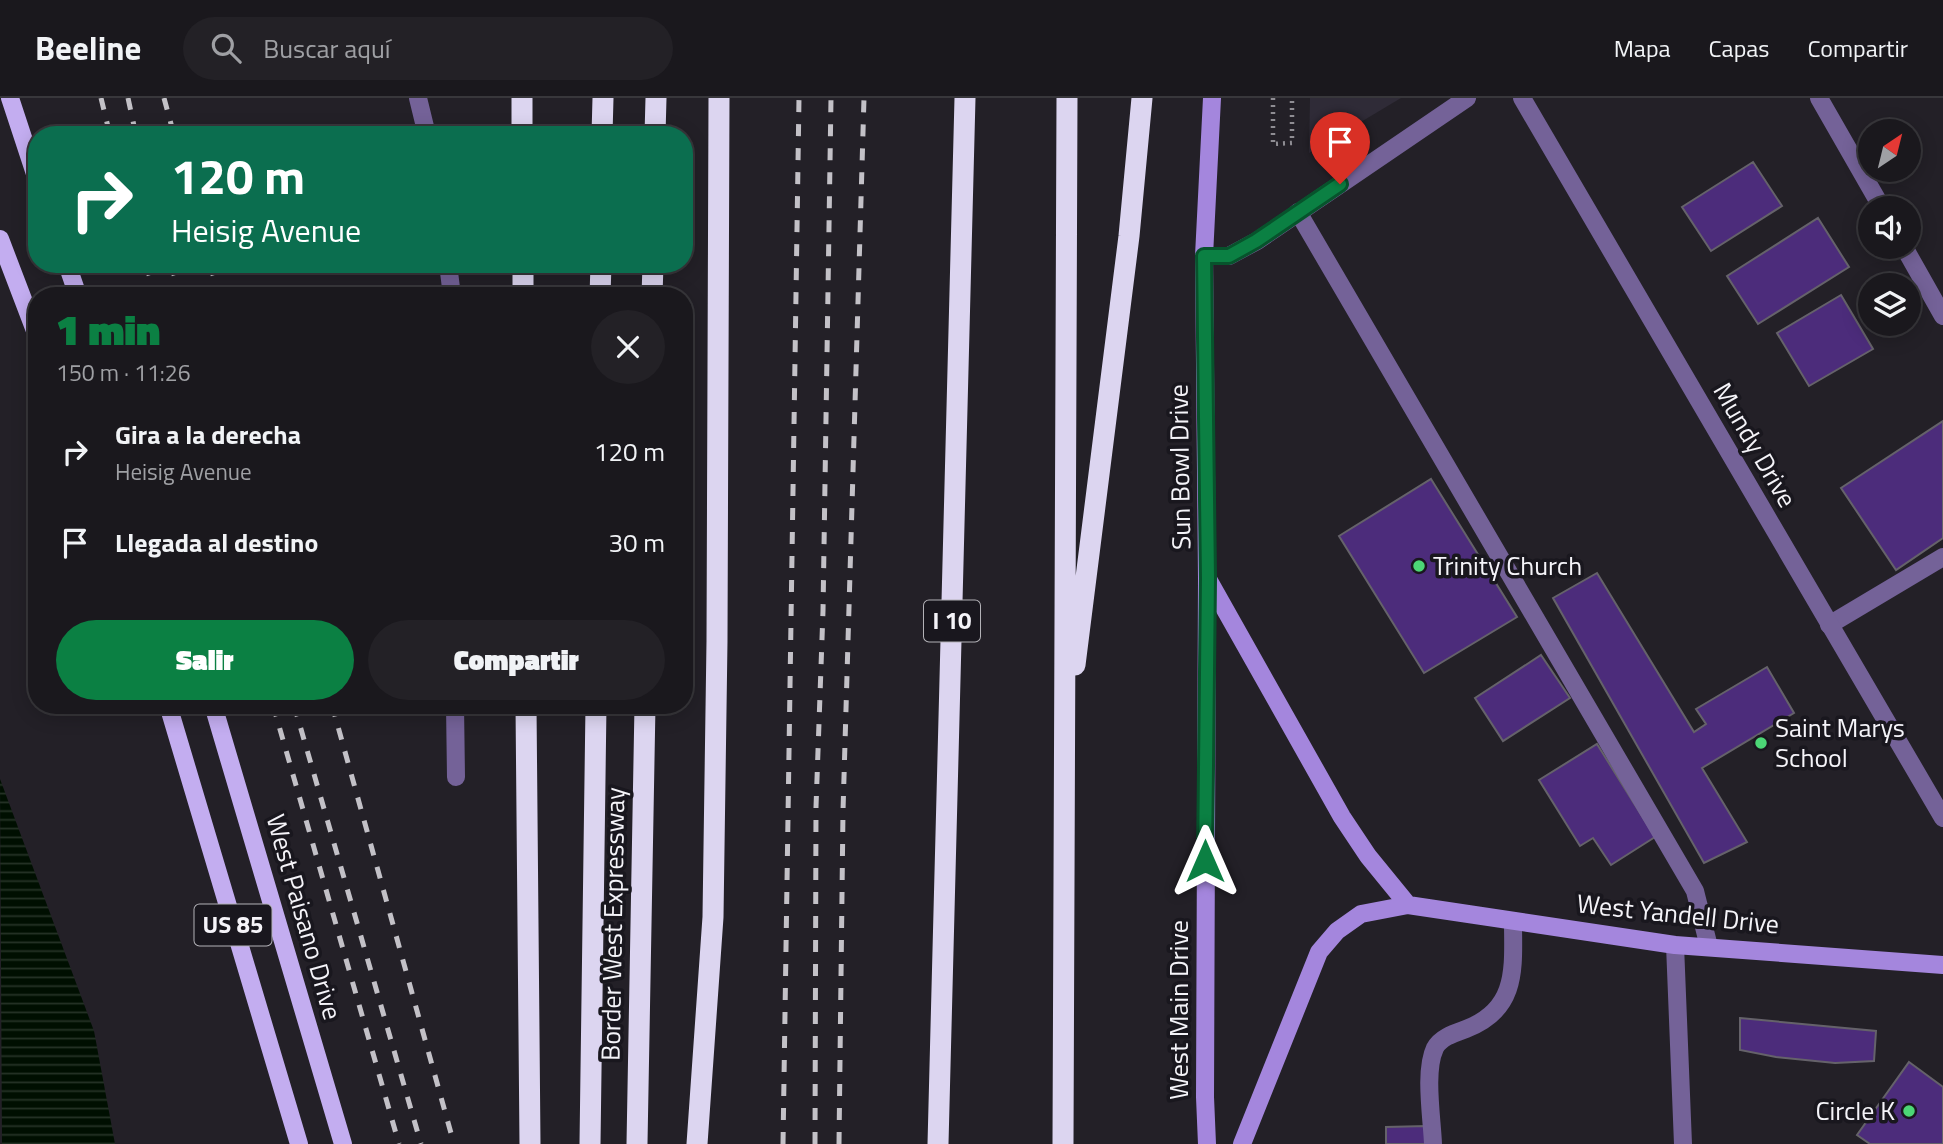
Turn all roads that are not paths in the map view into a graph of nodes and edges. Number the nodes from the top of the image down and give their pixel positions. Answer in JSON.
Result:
{"nodes":[{"id":1,"x":10,"y":98,"type":"edge"},
{"id":2,"x":418,"y":98,"type":"edge"},
{"id":3,"x":522,"y":98,"type":"edge"},
{"id":4,"x":603,"y":98,"type":"edge"},
{"id":5,"x":656,"y":98,"type":"edge"},
{"id":6,"x":719,"y":98,"type":"edge"},
{"id":7,"x":965,"y":98,"type":"edge"},
{"id":8,"x":1067,"y":98,"type":"edge"},
{"id":9,"x":1142,"y":98,"type":"edge"},
{"id":10,"x":1212,"y":98,"type":"edge"},
{"id":11,"x":1467,"y":98,"type":"edge"},
{"id":12,"x":1522,"y":98,"type":"edge"},
{"id":13,"x":1819,"y":98,"type":"edge"},
{"id":14,"x":425,"y":126,"type":"edge"},
{"id":15,"x":522,"y":126,"type":"edge"},
{"id":16,"x":602,"y":126,"type":"edge"},
{"id":17,"x":655,"y":126,"type":"edge"},
{"id":18,"x":28,"y":153,"type":"edge"},
{"id":19,"x":1875,"y":196,"type":"edge"},
{"id":20,"x":1298,"y":212,"type":"junction"},
{"id":21,"x":0,"y":239,"type":"edge"},
{"id":22,"x":1204,"y":256,"type":"junction"},
{"id":23,"x":1911,"y":259,"type":"edge"},
{"id":24,"x":28,"y":312,"type":"edge"},
{"id":25,"x":1943,"y":316,"type":"edge"},
{"id":26,"x":1943,"y":557,"type":"edge"},
{"id":27,"x":1208,"y":578,"type":"junction"},
{"id":28,"x":1829,"y":625,"type":"junction"},
{"id":29,"x":171,"y":714,"type":"edge"},
{"id":30,"x":216,"y":714,"type":"edge"},
{"id":31,"x":455,"y":714,"type":"edge"},
{"id":32,"x":526,"y":714,"type":"edge"},
{"id":33,"x":596,"y":714,"type":"edge"},
{"id":34,"x":645,"y":714,"type":"edge"},
{"id":35,"x":1063,"y":760,"type":"junction"},
{"id":36,"x":457,"y":777,"type":"dead end"},
{"id":37,"x":1943,"y":818,"type":"edge"},
{"id":38,"x":1205,"y":835,"type":"joint"},
{"id":39,"x":1408,"y":905,"type":"junction"},
{"id":40,"x":1513,"y":921,"type":"junction"},
{"id":41,"x":1675,"y":945,"type":"junction"},
{"id":42,"x":1709,"y":947,"type":"junction"},
{"id":43,"x":1943,"y":965,"type":"edge"},
{"id":44,"x":299,"y":1144,"type":"edge"},
{"id":45,"x":343,"y":1144,"type":"edge"},
{"id":46,"x":530,"y":1144,"type":"edge"},
{"id":47,"x":590,"y":1144,"type":"edge"},
{"id":48,"x":637,"y":1144,"type":"edge"},
{"id":49,"x":697,"y":1144,"type":"edge"},
{"id":50,"x":938,"y":1144,"type":"edge"},
{"id":51,"x":1063,"y":1144,"type":"edge"},
{"id":52,"x":1206,"y":1144,"type":"edge"},
{"id":53,"x":1242,"y":1144,"type":"edge"},
{"id":54,"x":1433,"y":1144,"type":"edge"},
{"id":55,"x":1683,"y":1144,"type":"edge"}],
"edges":[{"from":1,"to":18,"type":"main road"},
{"from":2,"to":14,"type":"street"},
{"from":3,"to":15,"type":"highway"},
{"from":4,"to":16,"type":"highway"},
{"from":5,"to":17,"type":"highway"},
{"from":6,"to":49,"type":"highway"},
{"from":7,"to":50,"type":"highway","number":"I 10"},
{"from":8,"to":35,"type":"highway"},
{"from":9,"to":35,"type":"highway"},
{"from":10,"to":22,"type":"street","name":"Sun Bowl Drive"},
{"from":11,"to":20,"type":"street"},
{"from":12,"to":28,"type":"street","name":"Mundy Drive"},
{"from":13,"to":19,"type":"street"},
{"from":20,"to":22,"type":"street"},
{"from":20,"to":42,"type":"street"},
{"from":21,"to":24,"type":"main road"},
{"from":22,"to":27,"type":"street","name":"Sun Bowl Drive"},
{"from":23,"to":25,"type":"street"},
{"from":26,"to":28,"type":"street"},
{"from":27,"to":38,"type":"street","name":"Sun Bowl Drive"},
{"from":27,"to":39,"type":"street"},
{"from":28,"to":37,"type":"street","name":"Mundy Drive"},
{"from":29,"to":44,"type":"main road","number":"US 85"},
{"from":30,"to":45,"type":"main road","name":"West Paisano Drive","number":"US 85"},
{"from":31,"to":36,"type":"street"},
{"from":32,"to":46,"type":"highway"},
{"from":33,"to":47,"type":"highway","name":"Border West Expressway"},
{"from":34,"to":48,"type":"highway","name":"Border West Expressway"},
{"from":35,"to":51,"type":"highway"},
{"from":38,"to":52,"type":"street","name":"West Main Drive"},
{"from":39,"to":40,"type":"street","name":"West Yandell Drive"},
{"from":39,"to":53,"type":"street","name":"West Yandell Drive"},
{"from":40,"to":41,"type":"street","name":"West Yandell Drive"},
{"from":40,"to":54,"type":"street"},
{"from":41,"to":42,"type":"street","name":"West Yandell Drive"},
{"from":41,"to":55,"type":"street"},
{"from":42,"to":43,"type":"street","name":"West Yandell Drive"}]}
